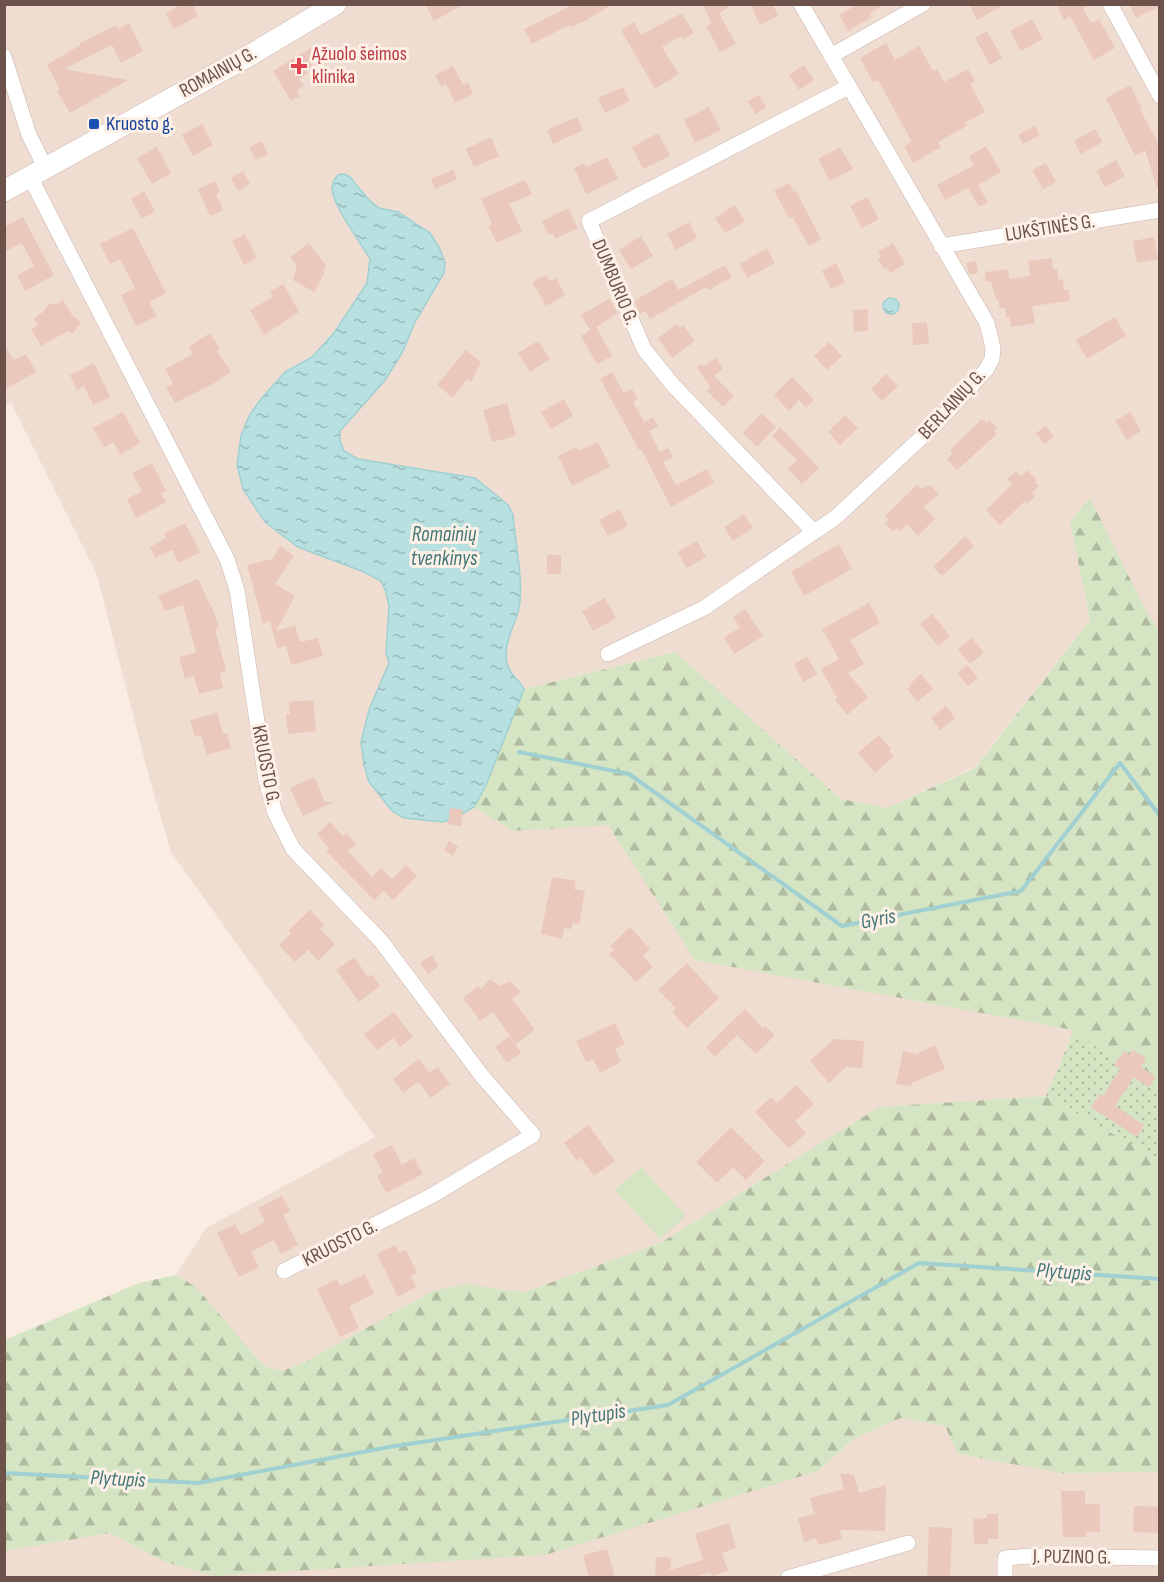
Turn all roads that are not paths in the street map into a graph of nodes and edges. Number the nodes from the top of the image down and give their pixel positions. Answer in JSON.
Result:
{"nodes":[{"id":1,"x":336,"y":4,"type":"edge"},
{"id":2,"x":801,"y":4,"type":"edge"},
{"id":3,"x":923,"y":4,"type":"edge"},
{"id":4,"x":1110,"y":4,"type":"edge"},
{"id":5,"x":831,"y":56,"type":"junction"},
{"id":6,"x":4,"y":57,"type":"edge"},
{"id":7,"x":848,"y":87,"type":"junction"},
{"id":8,"x":1160,"y":96,"type":"edge"},
{"id":9,"x":38,"y":173,"type":"junction"},
{"id":10,"x":4,"y":191,"type":"edge"},
{"id":11,"x":1160,"y":210,"type":"edge"},
{"id":12,"x":941,"y":246,"type":"junction"},
{"id":13,"x":814,"y":532,"type":"junction"},
{"id":14,"x":608,"y":654,"type":"dead end"},
{"id":15,"x":284,"y":1271,"type":"dead end"},
{"id":16,"x":908,"y":1543,"type":"dead end"},
{"id":17,"x":1160,"y":1558,"type":"edge"},
{"id":18,"x":788,"y":1578,"type":"edge"},
{"id":19,"x":1005,"y":1578,"type":"edge"}],
"edges":[{"from":1,"to":9,"type":"main road","name":"ROMAINIŲ G."},
{"from":2,"to":5,"type":"street","name":"BERLAINIŲ G."},
{"from":3,"to":5,"type":"street"},
{"from":4,"to":8,"type":"street"},
{"from":5,"to":7,"type":"street","name":"BERLAINIŲ G."},
{"from":6,"to":9,"type":"street"},
{"from":7,"to":12,"type":"street","name":"BERLAINIŲ G."},
{"from":7,"to":13,"type":"street","name":"DUMBURIO G."},
{"from":9,"to":10,"type":"main road","name":"ROMAINIŲ G."},
{"from":9,"to":15,"type":"street","name":"KRUOSTO G."},
{"from":11,"to":12,"type":"street","name":"LUKŠTINĖS G."},
{"from":12,"to":13,"type":"street","name":"BERLAINIŲ G."},
{"from":13,"to":14,"type":"street","name":"BERLAINIŲ G."},
{"from":16,"to":18,"type":"street"},
{"from":17,"to":19,"type":"street","name":"J. PUZINO G."}]}
